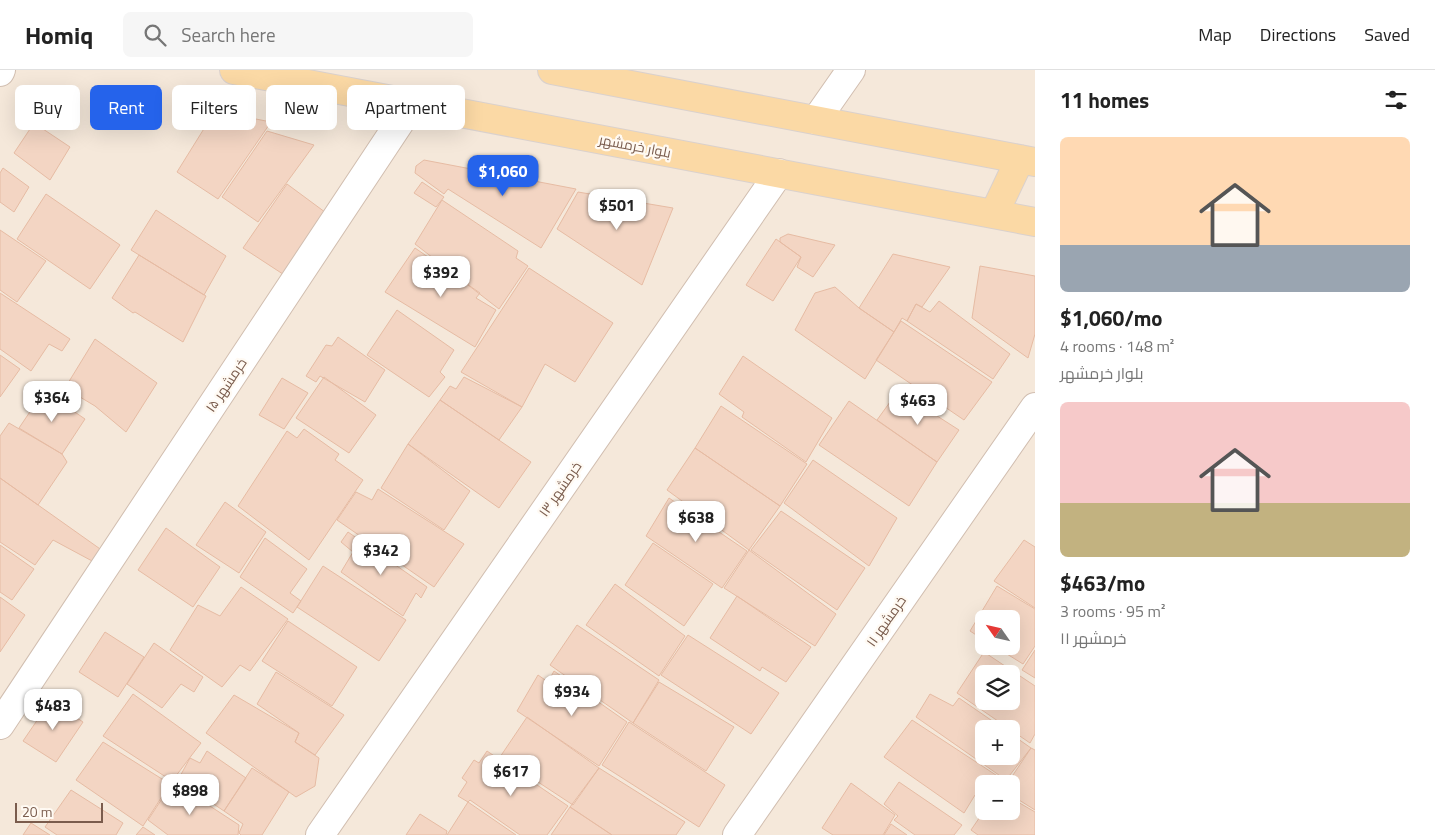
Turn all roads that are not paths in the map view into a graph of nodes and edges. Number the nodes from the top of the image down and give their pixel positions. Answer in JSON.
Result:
{"nodes":[{"id":1,"x":234,"y":70,"type":"edge"},
{"id":2,"x":552,"y":70,"type":"edge"},
{"id":3,"x":851,"y":70,"type":"edge"},
{"id":4,"x":347,"y":92,"type":"edge"},
{"id":5,"x":465,"y":114,"type":"edge"},
{"id":6,"x":816,"y":120,"type":"junction"},
{"id":7,"x":395,"y":130,"type":"edge"},
{"id":8,"x":1027,"y":161,"type":"edge"},
{"id":9,"x":779,"y":173,"type":"junction"},
{"id":10,"x":994,"y":214,"type":"junction"},
{"id":11,"x":1035,"y":222,"type":"edge"},
{"id":12,"x":1035,"y":407,"type":"edge"},
{"id":13,"x":0,"y":725,"type":"edge"},
{"id":14,"x":320,"y":835,"type":"edge"},
{"id":15,"x":737,"y":835,"type":"edge"}],
"edges":[{"from":1,"to":4,"type":"main road","name":"بلوار خرمشهر"},
{"from":2,"to":6,"type":"main road"},
{"from":3,"to":6,"type":"street"},
{"from":5,"to":9,"type":"main road","name":"بلوار خرمشهر"},
{"from":6,"to":8,"type":"main road"},
{"from":7,"to":13,"type":"street","name":"خرمشهر ۱۵"},
{"from":8,"to":10,"type":"main road"},
{"from":9,"to":10,"type":"main road","name":"بلوار خرمشهر"},
{"from":9,"to":14,"type":"street","name":"خرمشهر ۱۳"},
{"from":10,"to":11,"type":"main road","name":"بلوار خرمشهر"},
{"from":12,"to":15,"type":"street","name":"خرمشهر ۱۱"}]}
